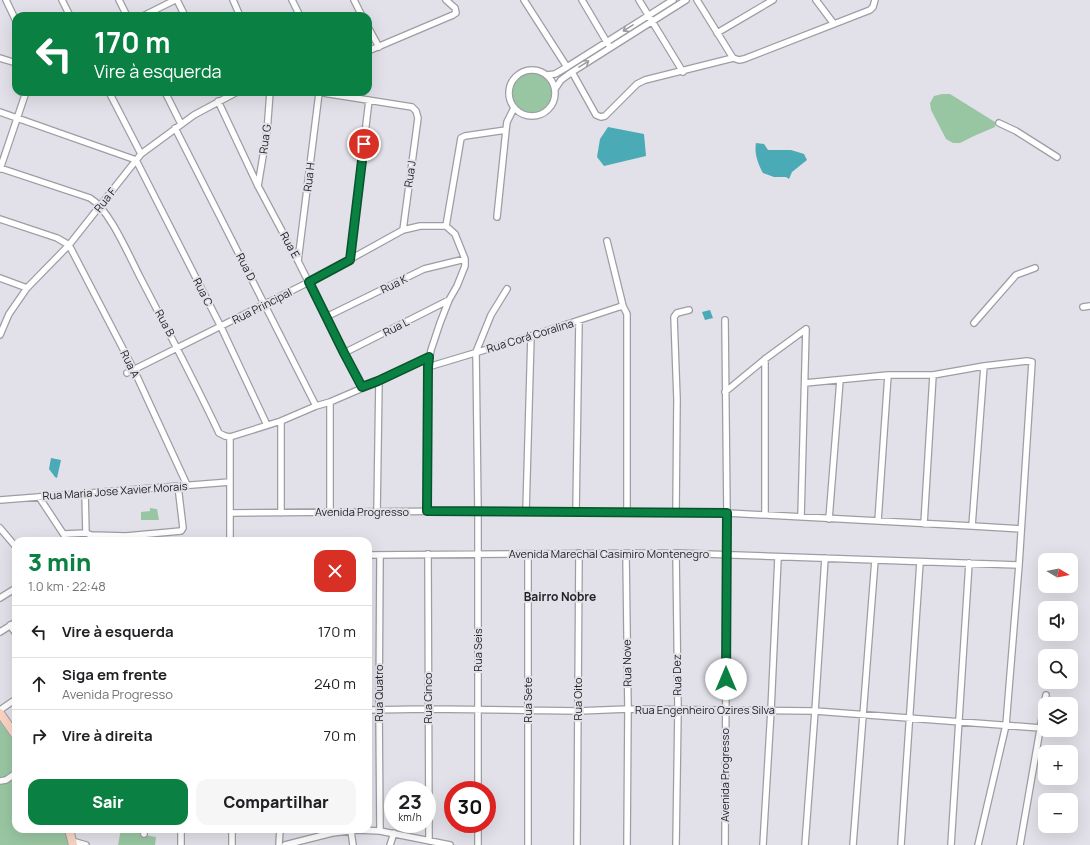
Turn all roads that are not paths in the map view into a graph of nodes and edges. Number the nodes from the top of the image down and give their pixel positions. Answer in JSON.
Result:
{"nodes":[{"id":1,"x":6,"y":0,"type":"edge"},
{"id":2,"x":62,"y":0,"type":"edge"},
{"id":3,"x":119,"y":0,"type":"edge"},
{"id":4,"x":176,"y":0,"type":"edge"},
{"id":5,"x":233,"y":0,"type":"edge"},
{"id":6,"x":292,"y":0,"type":"edge"},
{"id":7,"x":354,"y":0,"type":"edge"},
{"id":8,"x":446,"y":0,"type":"edge"},
{"id":9,"x":524,"y":0,"type":"edge"},
{"id":10,"x":582,"y":0,"type":"edge"},
{"id":11,"x":639,"y":0,"type":"edge"},
{"id":12,"x":673,"y":0,"type":"edge"},
{"id":13,"x":686,"y":0,"type":"edge"},
{"id":14,"x":697,"y":0,"type":"edge"},
{"id":15,"x":773,"y":0,"type":"edge"},
{"id":16,"x":816,"y":0,"type":"edge"},
{"id":17,"x":875,"y":0,"type":"edge"},
{"id":18,"x":878,"y":0,"type":"edge"},
{"id":19,"x":873,"y":7,"type":"junction"},
{"id":20,"x":68,"y":12,"type":"edge"},
{"id":21,"x":125,"y":12,"type":"edge"},
{"id":22,"x":151,"y":12,"type":"edge"},
{"id":23,"x":183,"y":12,"type":"edge"},
{"id":24,"x":238,"y":12,"type":"edge"},
{"id":25,"x":298,"y":12,"type":"edge"},
{"id":26,"x":360,"y":12,"type":"edge"},
{"id":27,"x":12,"y":13,"type":"edge"},
{"id":28,"x":649,"y":15,"type":"junction"},
{"id":29,"x":652,"y":21,"type":"junction"},
{"id":30,"x":834,"y":24,"type":"junction"},
{"id":31,"x":717,"y":33,"type":"junction"},
{"id":32,"x":372,"y":34,"type":"edge"},
{"id":33,"x":607,"y":42,"type":"junction"},
{"id":34,"x":379,"y":47,"type":"junction"},
{"id":35,"x":610,"y":48,"type":"junction"},
{"id":36,"x":372,"y":50,"type":"edge"},
{"id":37,"x":0,"y":58,"type":"edge"},
{"id":38,"x":733,"y":58,"type":"junction"},
{"id":39,"x":12,"y":62,"type":"edge"},
{"id":40,"x":567,"y":67,"type":"junction"},
{"id":41,"x":572,"y":72,"type":"junction"},
{"id":42,"x":683,"y":72,"type":"junction"},
{"id":43,"x":547,"y":75,"type":"junction"},
{"id":44,"x":555,"y":89,"type":"junction"},
{"id":45,"x":25,"y":96,"type":"edge"},
{"id":46,"x":111,"y":96,"type":"edge"},
{"id":47,"x":167,"y":96,"type":"edge"},
{"id":48,"x":224,"y":96,"type":"edge"},
{"id":49,"x":270,"y":96,"type":"edge"},
{"id":50,"x":318,"y":96,"type":"edge"},
{"id":51,"x":344,"y":96,"type":"edge"},
{"id":52,"x":369,"y":100,"type":"junction"},
{"id":53,"x":218,"y":101,"type":"junction"},
{"id":54,"x":514,"y":108,"type":"junction"},
{"id":55,"x":0,"y":112,"type":"edge"},
{"id":56,"x":18,"y":118,"type":"junction"},
{"id":57,"x":999,"y":123,"type":"dead end"},
{"id":58,"x":181,"y":124,"type":"junction"},
{"id":59,"x":175,"y":128,"type":"junction"},
{"id":60,"x":506,"y":130,"type":"junction"},
{"id":61,"x":141,"y":154,"type":"junction"},
{"id":62,"x":1057,"y":157,"type":"dead end"},
{"id":63,"x":136,"y":160,"type":"junction"},
{"id":64,"x":0,"y":168,"type":"edge"},
{"id":65,"x":258,"y":186,"type":"junction"},
{"id":66,"x":100,"y":206,"type":"junction"},
{"id":67,"x":497,"y":217,"type":"dead end"},
{"id":68,"x":0,"y":219,"type":"edge"},
{"id":69,"x":446,"y":226,"type":"junction"},
{"id":70,"x":403,"y":230,"type":"junction"},
{"id":71,"x":607,"y":241,"type":"dead end"},
{"id":72,"x":69,"y":245,"type":"junction"},
{"id":73,"x":465,"y":259,"type":"junction"},
{"id":74,"x":350,"y":260,"type":"junction"},
{"id":75,"x":298,"y":261,"type":"junction"},
{"id":76,"x":1035,"y":268,"type":"dead end"},
{"id":77,"x":0,"y":278,"type":"edge"},
{"id":78,"x":309,"y":282,"type":"junction"},
{"id":79,"x":27,"y":288,"type":"junction"},
{"id":80,"x":507,"y":289,"type":"dead end"},
{"id":81,"x":449,"y":300,"type":"junction"},
{"id":82,"x":265,"y":304,"type":"junction"},
{"id":83,"x":623,"y":306,"type":"junction"},
{"id":84,"x":1083,"y":306,"type":"dead end"},
{"id":85,"x":1090,"y":306,"type":"edge"},
{"id":86,"x":689,"y":310,"type":"dead end"},
{"id":87,"x":326,"y":317,"type":"junction"},
{"id":88,"x":725,"y":320,"type":"dead end"},
{"id":89,"x":579,"y":321,"type":"junction"},
{"id":90,"x":974,"y":324,"type":"dead end"},
{"id":91,"x":221,"y":327,"type":"junction"},
{"id":92,"x":0,"y":335,"type":"edge"},
{"id":93,"x":531,"y":336,"type":"junction"},
{"id":94,"x":178,"y":348,"type":"junction"},
{"id":95,"x":476,"y":352,"type":"junction"},
{"id":96,"x":344,"y":353,"type":"junction"},
{"id":97,"x":429,"y":357,"type":"junction"},
{"id":98,"x":765,"y":359,"type":"junction"},
{"id":99,"x":984,"y":366,"type":"junction"},
{"id":100,"x":428,"y":367,"type":"junction"},
{"id":101,"x":134,"y":370,"type":"junction"},
{"id":102,"x":127,"y":373,"type":"dead end"},
{"id":103,"x":888,"y":375,"type":"junction"},
{"id":104,"x":933,"y":375,"type":"junction"},
{"id":105,"x":840,"y":380,"type":"junction"},
{"id":106,"x":378,"y":381,"type":"junction"},
{"id":107,"x":805,"y":383,"type":"junction"},
{"id":108,"x":362,"y":387,"type":"junction"},
{"id":109,"x":725,"y":392,"type":"junction"},
{"id":110,"x":330,"y":402,"type":"junction"},
{"id":111,"x":316,"y":406,"type":"junction"},
{"id":112,"x":281,"y":420,"type":"junction"},
{"id":113,"x":267,"y":424,"type":"junction"},
{"id":114,"x":230,"y":437,"type":"junction"},
{"id":115,"x":230,"y":482,"type":"junction"},
{"id":116,"x":187,"y":485,"type":"junction"},
{"id":117,"x":178,"y":486,"type":"junction"},
{"id":118,"x":85,"y":494,"type":"junction"},
{"id":119,"x":39,"y":497,"type":"junction"},
{"id":120,"x":0,"y":500,"type":"edge"},
{"id":121,"x":427,"y":511,"type":"junction"},
{"id":122,"x":478,"y":511,"type":"junction"},
{"id":123,"x":281,"y":512,"type":"junction"},
{"id":124,"x":330,"y":512,"type":"junction"},
{"id":125,"x":378,"y":512,"type":"junction"},
{"id":126,"x":526,"y":512,"type":"junction"},
{"id":127,"x":576,"y":512,"type":"junction"},
{"id":128,"x":230,"y":513,"type":"junction"},
{"id":129,"x":628,"y":513,"type":"junction"},
{"id":130,"x":676,"y":513,"type":"junction"},
{"id":131,"x":727,"y":513,"type":"junction"},
{"id":132,"x":765,"y":515,"type":"junction"},
{"id":133,"x":801,"y":517,"type":"junction"},
{"id":134,"x":829,"y":519,"type":"junction"},
{"id":135,"x":878,"y":521,"type":"junction"},
{"id":136,"x":924,"y":524,"type":"junction"},
{"id":137,"x":972,"y":526,"type":"junction"},
{"id":138,"x":0,"y":528,"type":"edge"},
{"id":139,"x":1021,"y":529,"type":"junction"},
{"id":140,"x":86,"y":533,"type":"junction"},
{"id":141,"x":64,"y":534,"type":"junction"},
{"id":142,"x":66,"y":537,"type":"edge"},
{"id":143,"x":108,"y":537,"type":"edge"},
{"id":144,"x":139,"y":537,"type":"edge"},
{"id":145,"x":230,"y":537,"type":"edge"},
{"id":146,"x":12,"y":542,"type":"edge"},
{"id":147,"x":676,"y":553,"type":"junction"},
{"id":148,"x":428,"y":554,"type":"junction"},
{"id":149,"x":528,"y":554,"type":"junction"},
{"id":150,"x":579,"y":554,"type":"junction"},
{"id":151,"x":626,"y":554,"type":"junction"},
{"id":152,"x":372,"y":555,"type":"edge"},
{"id":153,"x":380,"y":555,"type":"junction"},
{"id":154,"x":478,"y":555,"type":"junction"},
{"id":155,"x":726,"y":555,"type":"junction"},
{"id":156,"x":778,"y":558,"type":"junction"},
{"id":157,"x":825,"y":558,"type":"junction"},
{"id":158,"x":875,"y":560,"type":"junction"},
{"id":159,"x":920,"y":562,"type":"junction"},
{"id":160,"x":969,"y":563,"type":"junction"},
{"id":161,"x":1019,"y":565,"type":"junction"},
{"id":162,"x":12,"y":590,"type":"edge"},
{"id":163,"x":0,"y":598,"type":"edge"},
{"id":164,"x":10,"y":625,"type":"joint"},
{"id":165,"x":12,"y":628,"type":"edge"},
{"id":166,"x":0,"y":632,"type":"edge"},
{"id":167,"x":12,"y":703,"type":"edge"},
{"id":168,"x":428,"y":709,"type":"junction"},
{"id":169,"x":628,"y":709,"type":"junction"},
{"id":170,"x":372,"y":710,"type":"edge"},
{"id":171,"x":379,"y":710,"type":"junction"},
{"id":172,"x":478,"y":710,"type":"junction"},
{"id":173,"x":528,"y":710,"type":"junction"},
{"id":174,"x":578,"y":710,"type":"junction"},
{"id":175,"x":678,"y":710,"type":"junction"},
{"id":176,"x":726,"y":710,"type":"junction"},
{"id":177,"x":771,"y":710,"type":"junction"},
{"id":178,"x":815,"y":711,"type":"junction"},
{"id":179,"x":1,"y":714,"type":"edge"},
{"id":180,"x":863,"y":715,"type":"junction"},
{"id":181,"x":911,"y":719,"type":"junction"},
{"id":182,"x":960,"y":722,"type":"junction"},
{"id":183,"x":1006,"y":725,"type":"junction"},
{"id":184,"x":1038,"y":728,"type":"edge"},
{"id":185,"x":12,"y":730,"type":"edge"},
{"id":186,"x":1039,"y":737,"type":"edge"},
{"id":187,"x":12,"y":776,"type":"edge"},
{"id":188,"x":0,"y":781,"type":"edge"},
{"id":189,"x":478,"y":781,"type":"edge"},
{"id":190,"x":372,"y":831,"type":"edge"},
{"id":191,"x":380,"y":831,"type":"junction"},
{"id":192,"x":384,"y":832,"type":"edge"},
{"id":193,"x":70,"y":833,"type":"edge"},
{"id":194,"x":181,"y":833,"type":"edge"},
{"id":195,"x":232,"y":833,"type":"edge"},
{"id":196,"x":280,"y":833,"type":"edge"},
{"id":197,"x":325,"y":833,"type":"edge"},
{"id":198,"x":351,"y":833,"type":"edge"},
{"id":199,"x":394,"y":833,"type":"joint"},
{"id":200,"x":478,"y":833,"type":"edge"},
{"id":201,"x":429,"y":841,"type":"junction"},
{"id":202,"x":73,"y":843,"type":"edge"},
{"id":203,"x":443,"y":844,"type":"edge"},
{"id":204,"x":86,"y":845,"type":"edge"},
{"id":205,"x":181,"y":845,"type":"edge"},
{"id":206,"x":232,"y":845,"type":"edge"},
{"id":207,"x":280,"y":845,"type":"edge"},
{"id":208,"x":284,"y":845,"type":"edge"},
{"id":209,"x":353,"y":845,"type":"edge"},
{"id":210,"x":390,"y":845,"type":"edge"},
{"id":211,"x":450,"y":845,"type":"edge"},
{"id":212,"x":478,"y":845,"type":"edge"},
{"id":213,"x":528,"y":845,"type":"edge"},
{"id":214,"x":577,"y":845,"type":"edge"},
{"id":215,"x":627,"y":845,"type":"edge"},
{"id":216,"x":676,"y":845,"type":"edge"},
{"id":217,"x":725,"y":845,"type":"edge"},
{"id":218,"x":762,"y":845,"type":"edge"},
{"id":219,"x":805,"y":845,"type":"edge"},
{"id":220,"x":854,"y":845,"type":"edge"},
{"id":221,"x":902,"y":845,"type":"edge"},
{"id":222,"x":950,"y":845,"type":"edge"},
{"id":223,"x":978,"y":845,"type":"edge"},
{"id":224,"x":1020,"y":845,"type":"edge"}],
"edges":[{"from":1,"to":27,"type":"street"},
{"from":2,"to":20,"type":"street"},
{"from":3,"to":21,"type":"street"},
{"from":4,"to":22,"type":"street"},
{"from":4,"to":23,"type":"street"},
{"from":5,"to":24,"type":"street"},
{"from":6,"to":25,"type":"street"},
{"from":7,"to":26,"type":"street"},
{"from":8,"to":34,"type":"street"},
{"from":9,"to":40,"type":"street"},
{"from":10,"to":33,"type":"street"},
{"from":11,"to":28,"type":"street"},
{"from":12,"to":28,"type":"street"},
{"from":13,"to":29,"type":"street"},
{"from":14,"to":31,"type":"street"},
{"from":15,"to":31,"type":"street"},
{"from":16,"to":30,"type":"street"},
{"from":17,"to":19,"type":"street"},
{"from":18,"to":19,"type":"street"},
{"from":19,"to":30,"type":"street"},
{"from":28,"to":29,"type":"street"},
{"from":28,"to":33,"type":"street","one_way":true},
{"from":29,"to":35,"type":"street"},
{"from":29,"to":42,"type":"street"},
{"from":30,"to":38,"type":"street"},
{"from":31,"to":38,"type":"street"},
{"from":32,"to":34,"type":"street"},
{"from":33,"to":35,"type":"street"},
{"from":33,"to":40,"type":"street"},
{"from":34,"to":36,"type":"street"},
{"from":41,"to":35,"type":"street","one_way":true},
{"from":37,"to":39,"type":"street"},
{"from":38,"to":42,"type":"street"},
{"from":40,"to":43,"type":"street"},
{"from":41,"to":42,"type":"street"},
{"from":41,"to":44,"type":"street"},
{"from":43,"to":44,"type":"street"},
{"from":43,"to":54,"type":"street"},
{"from":44,"to":54,"type":"street"},
{"from":45,"to":56,"type":"street"},
{"from":46,"to":61,"type":"street"},
{"from":47,"to":58,"type":"street"},
{"from":48,"to":53,"type":"street","name":"Rua F"},
{"from":49,"to":65,"type":"street","name":"Rua G"},
{"from":50,"to":75,"type":"street","name":"Rua H"},
{"from":51,"to":52,"type":"street"},
{"from":52,"to":70,"type":"street","name":"Rua J"},
{"from":52,"to":74,"type":"street"},
{"from":53,"to":58,"type":"street","name":"Rua F"},
{"from":53,"to":65,"type":"street","name":"Rua E"},
{"from":54,"to":60,"type":"street"},
{"from":55,"to":56,"type":"street"},
{"from":56,"to":63,"type":"street"},
{"from":56,"to":64,"type":"street"},
{"from":57,"to":62,"type":"street"},
{"from":58,"to":59,"type":"street","name":"Rua F"},
{"from":59,"to":61,"type":"street","name":"Rua F"},
{"from":59,"to":82,"type":"street","name":"Rua D"},
{"from":60,"to":67,"type":"street"},
{"from":60,"to":69,"type":"street"},
{"from":61,"to":63,"type":"street","name":"Rua F"},
{"from":63,"to":66,"type":"street","name":"Rua F"},
{"from":63,"to":91,"type":"street","name":"Rua C"},
{"from":64,"to":66,"type":"street"},
{"from":65,"to":75,"type":"street","name":"Rua E"},
{"from":66,"to":72,"type":"street","name":"Rua F"},
{"from":66,"to":94,"type":"street","name":"Rua B"},
{"from":68,"to":72,"type":"street"},
{"from":69,"to":70,"type":"street","name":"Rua Principal"},
{"from":69,"to":73,"type":"street"},
{"from":70,"to":74,"type":"street","name":"Rua Principal"},
{"from":71,"to":83,"type":"street"},
{"from":72,"to":79,"type":"street","name":"Rua F"},
{"from":72,"to":101,"type":"street","name":"Rua A"},
{"from":73,"to":81,"type":"street"},
{"from":73,"to":87,"type":"street","name":"Rua K"},
{"from":74,"to":78,"type":"street","name":"Rua Principal"},
{"from":75,"to":78,"type":"street","name":"Rua E"},
{"from":76,"to":90,"type":"street"},
{"from":77,"to":79,"type":"street"},
{"from":78,"to":82,"type":"street","name":"Rua Principal"},
{"from":78,"to":87,"type":"street","name":"Rua E"},
{"from":79,"to":92,"type":"street","name":"Rua F"},
{"from":80,"to":95,"type":"street"},
{"from":81,"to":96,"type":"street","name":"Rua L"},
{"from":81,"to":97,"type":"street"},
{"from":82,"to":91,"type":"street","name":"Rua Principal"},
{"from":82,"to":111,"type":"street","name":"Rua D"},
{"from":83,"to":89,"type":"street","name":"Rua Corá Coralina"},
{"from":83,"to":129,"type":"street"},
{"from":84,"to":85,"type":"street"},
{"from":86,"to":130,"type":"street"},
{"from":87,"to":96,"type":"street","name":"Rua E"},
{"from":88,"to":109,"type":"street","name":"Avenida Progresso"},
{"from":89,"to":93,"type":"street","name":"Rua Corá Coralina"},
{"from":89,"to":127,"type":"street"},
{"from":91,"to":94,"type":"street","name":"Rua Principal"},
{"from":91,"to":113,"type":"street","name":"Rua C"},
{"from":93,"to":95,"type":"street","name":"Rua Corá Coralina"},
{"from":93,"to":126,"type":"street"},
{"from":94,"to":101,"type":"street","name":"Rua Principal"},
{"from":94,"to":114,"type":"street","name":"Rua B"},
{"from":95,"to":100,"type":"street","name":"Rua Corá Coralina"},
{"from":95,"to":122,"type":"street","name":"Rua Seis"},
{"from":96,"to":108,"type":"street","name":"Rua E"},
{"from":97,"to":100,"type":"street"},
{"from":97,"to":106,"type":"street"},
{"from":98,"to":107,"type":"street"},
{"from":98,"to":109,"type":"street"},
{"from":98,"to":132,"type":"street"},
{"from":99,"to":104,"type":"street"},
{"from":99,"to":137,"type":"street"},
{"from":99,"to":139,"type":"street"},
{"from":100,"to":121,"type":"street"},
{"from":101,"to":102,"type":"street","name":"Rua Principal"},
{"from":101,"to":116,"type":"street","name":"Rua A"},
{"from":103,"to":104,"type":"street"},
{"from":103,"to":105,"type":"street"},
{"from":103,"to":135,"type":"street"},
{"from":104,"to":136,"type":"street"},
{"from":105,"to":107,"type":"street"},
{"from":105,"to":134,"type":"street"},
{"from":106,"to":108,"type":"street"},
{"from":106,"to":125,"type":"street"},
{"from":107,"to":133,"type":"street"},
{"from":108,"to":110,"type":"street"},
{"from":109,"to":131,"type":"street","name":"Avenida Progresso"},
{"from":110,"to":111,"type":"street"},
{"from":110,"to":124,"type":"street"},
{"from":111,"to":112,"type":"street"},
{"from":112,"to":113,"type":"street"},
{"from":112,"to":123,"type":"street"},
{"from":113,"to":114,"type":"street"},
{"from":114,"to":115,"type":"street"},
{"from":115,"to":116,"type":"street","name":"Rua Maria Jose Xavier Morais"},
{"from":115,"to":128,"type":"street"},
{"from":116,"to":117,"type":"street","name":"Rua Maria Jose Xavier Morais"},
{"from":117,"to":118,"type":"street","name":"Rua Maria Jose Xavier Morais"},
{"from":117,"to":144,"type":"street"},
{"from":118,"to":119,"type":"street","name":"Rua Maria Jose Xavier Morais"},
{"from":118,"to":140,"type":"street"},
{"from":119,"to":120,"type":"street","name":"Rua Maria Jose Xavier Morais"},
{"from":119,"to":141,"type":"street"},
{"from":121,"to":122,"type":"street","name":"Avenida Progresso"},
{"from":121,"to":125,"type":"street","name":"Avenida Progresso"},
{"from":122,"to":126,"type":"street","name":"Avenida Progresso"},
{"from":122,"to":154,"type":"street","name":"Rua Seis"},
{"from":123,"to":124,"type":"street","name":"Avenida Progresso"},
{"from":123,"to":128,"type":"street","name":"Avenida Progresso"},
{"from":124,"to":125,"type":"street","name":"Avenida Progresso"},
{"from":126,"to":127,"type":"street","name":"Avenida Progresso"},
{"from":127,"to":129,"type":"street","name":"Avenida Progresso"},
{"from":128,"to":145,"type":"street"},
{"from":129,"to":130,"type":"street","name":"Avenida Progresso"},
{"from":130,"to":131,"type":"street","name":"Avenida Progresso"},
{"from":131,"to":132,"type":"street","name":"Avenida Progresso"},
{"from":131,"to":155,"type":"street","name":"Avenida Progresso"},
{"from":132,"to":133,"type":"street","name":"Avenida Progresso"},
{"from":133,"to":134,"type":"street","name":"Avenida Progresso"},
{"from":134,"to":135,"type":"street","name":"Avenida Progresso"},
{"from":135,"to":136,"type":"street","name":"Avenida Progresso"},
{"from":136,"to":137,"type":"street","name":"Avenida Progresso"},
{"from":137,"to":139,"type":"street","name":"Avenida Progresso"},
{"from":138,"to":146,"type":"street"},
{"from":139,"to":161,"type":"street"},
{"from":140,"to":141,"type":"street"},
{"from":140,"to":143,"type":"street"},
{"from":141,"to":142,"type":"street"},
{"from":147,"to":151,"type":"street","name":"Avenida Marechal Casimiro Montenegro"},
{"from":147,"to":155,"type":"street","name":"Avenida Marechal Casimiro Montenegro"},
{"from":147,"to":175,"type":"street","name":"Rua Dez"},
{"from":148,"to":153,"type":"street","name":"Avenida Marechal Casimiro Montenegro"},
{"from":148,"to":154,"type":"street","name":"Avenida Marechal Casimiro Montenegro"},
{"from":148,"to":168,"type":"street","name":"Rua Cinco"},
{"from":149,"to":150,"type":"street","name":"Avenida Marechal Casimiro Montenegro"},
{"from":149,"to":154,"type":"street","name":"Avenida Marechal Casimiro Montenegro"},
{"from":149,"to":173,"type":"street","name":"Rua Sete"},
{"from":150,"to":151,"type":"street","name":"Avenida Marechal Casimiro Montenegro"},
{"from":150,"to":174,"type":"street","name":"Rua Oito"},
{"from":151,"to":169,"type":"street","name":"Rua Nove"},
{"from":152,"to":153,"type":"street","name":"Avenida Marechal Casimiro Montenegro"},
{"from":153,"to":171,"type":"street","name":"Rua Quatro"},
{"from":154,"to":172,"type":"street","name":"Rua Seis"},
{"from":155,"to":156,"type":"street","name":"Avenida Marechal Casimiro Montenegro"},
{"from":155,"to":176,"type":"street","name":"Avenida Progresso"},
{"from":156,"to":157,"type":"street","name":"Avenida Marechal Casimiro Montenegro"},
{"from":156,"to":177,"type":"street"},
{"from":157,"to":158,"type":"street","name":"Avenida Marechal Casimiro Montenegro"},
{"from":157,"to":178,"type":"street"},
{"from":158,"to":159,"type":"street","name":"Avenida Marechal Casimiro Montenegro"},
{"from":158,"to":180,"type":"street"},
{"from":159,"to":160,"type":"street","name":"Avenida Marechal Casimiro Montenegro"},
{"from":159,"to":181,"type":"street"},
{"from":160,"to":161,"type":"street","name":"Avenida Marechal Casimiro Montenegro"},
{"from":160,"to":182,"type":"street"},
{"from":161,"to":183,"type":"street"},
{"from":162,"to":163,"type":"street"},
{"from":164,"to":165,"type":"street"},
{"from":164,"to":166,"type":"street"},
{"from":167,"to":179,"type":"street"},
{"from":168,"to":171,"type":"street","name":"Rua Engenheiro Ozires Silva"},
{"from":168,"to":172,"type":"street","name":"Rua Engenheiro Ozires Silva"},
{"from":168,"to":201,"type":"street","name":"Rua Cinco"},
{"from":169,"to":174,"type":"street","name":"Rua Engenheiro Ozires Silva"},
{"from":169,"to":175,"type":"street","name":"Rua Engenheiro Ozires Silva"},
{"from":169,"to":215,"type":"street","name":"Rua Nove"},
{"from":170,"to":171,"type":"street","name":"Rua Engenheiro Ozires Silva"},
{"from":171,"to":191,"type":"street","name":"Rua Quatro"},
{"from":172,"to":173,"type":"street","name":"Rua Engenheiro Ozires Silva"},
{"from":172,"to":189,"type":"street","name":"Rua Seis"},
{"from":173,"to":174,"type":"street","name":"Rua Engenheiro Ozires Silva"},
{"from":173,"to":213,"type":"street","name":"Rua Sete"},
{"from":174,"to":214,"type":"street","name":"Rua Oito"},
{"from":175,"to":176,"type":"street","name":"Rua Engenheiro Ozires Silva"},
{"from":175,"to":216,"type":"street","name":"Rua Dez"},
{"from":176,"to":177,"type":"street","name":"Rua Engenheiro Ozires Silva"},
{"from":176,"to":217,"type":"street","name":"Avenida Progresso"},
{"from":177,"to":178,"type":"street","name":"Rua Engenheiro Ozires Silva"},
{"from":177,"to":218,"type":"street"},
{"from":178,"to":180,"type":"street","name":"Rua Engenheiro Ozires Silva"},
{"from":178,"to":219,"type":"street"},
{"from":179,"to":185,"type":"main road"},
{"from":180,"to":181,"type":"street","name":"Rua Engenheiro Ozires Silva"},
{"from":180,"to":220,"type":"street"},
{"from":181,"to":182,"type":"street","name":"Rua Engenheiro Ozires Silva"},
{"from":181,"to":221,"type":"street"},
{"from":182,"to":183,"type":"street","name":"Rua Engenheiro Ozires Silva"},
{"from":182,"to":222,"type":"street"},
{"from":183,"to":184,"type":"street","name":"Rua Engenheiro Ozires Silva"},
{"from":183,"to":223,"type":"street"},
{"from":186,"to":224,"type":"street"},
{"from":187,"to":188,"type":"street"},
{"from":190,"to":191,"type":"street"},
{"from":191,"to":192,"type":"street"},
{"from":193,"to":202,"type":"main road"},
{"from":194,"to":205,"type":"street"},
{"from":195,"to":206,"type":"street"},
{"from":196,"to":207,"type":"street"},
{"from":197,"to":208,"type":"street"},
{"from":198,"to":209,"type":"street"},
{"from":199,"to":201,"type":"street"},
{"from":199,"to":210,"type":"street"},
{"from":200,"to":212,"type":"street"},
{"from":201,"to":203,"type":"street"},
{"from":202,"to":204,"type":"street"},
{"from":203,"to":211,"type":"street"}]}
